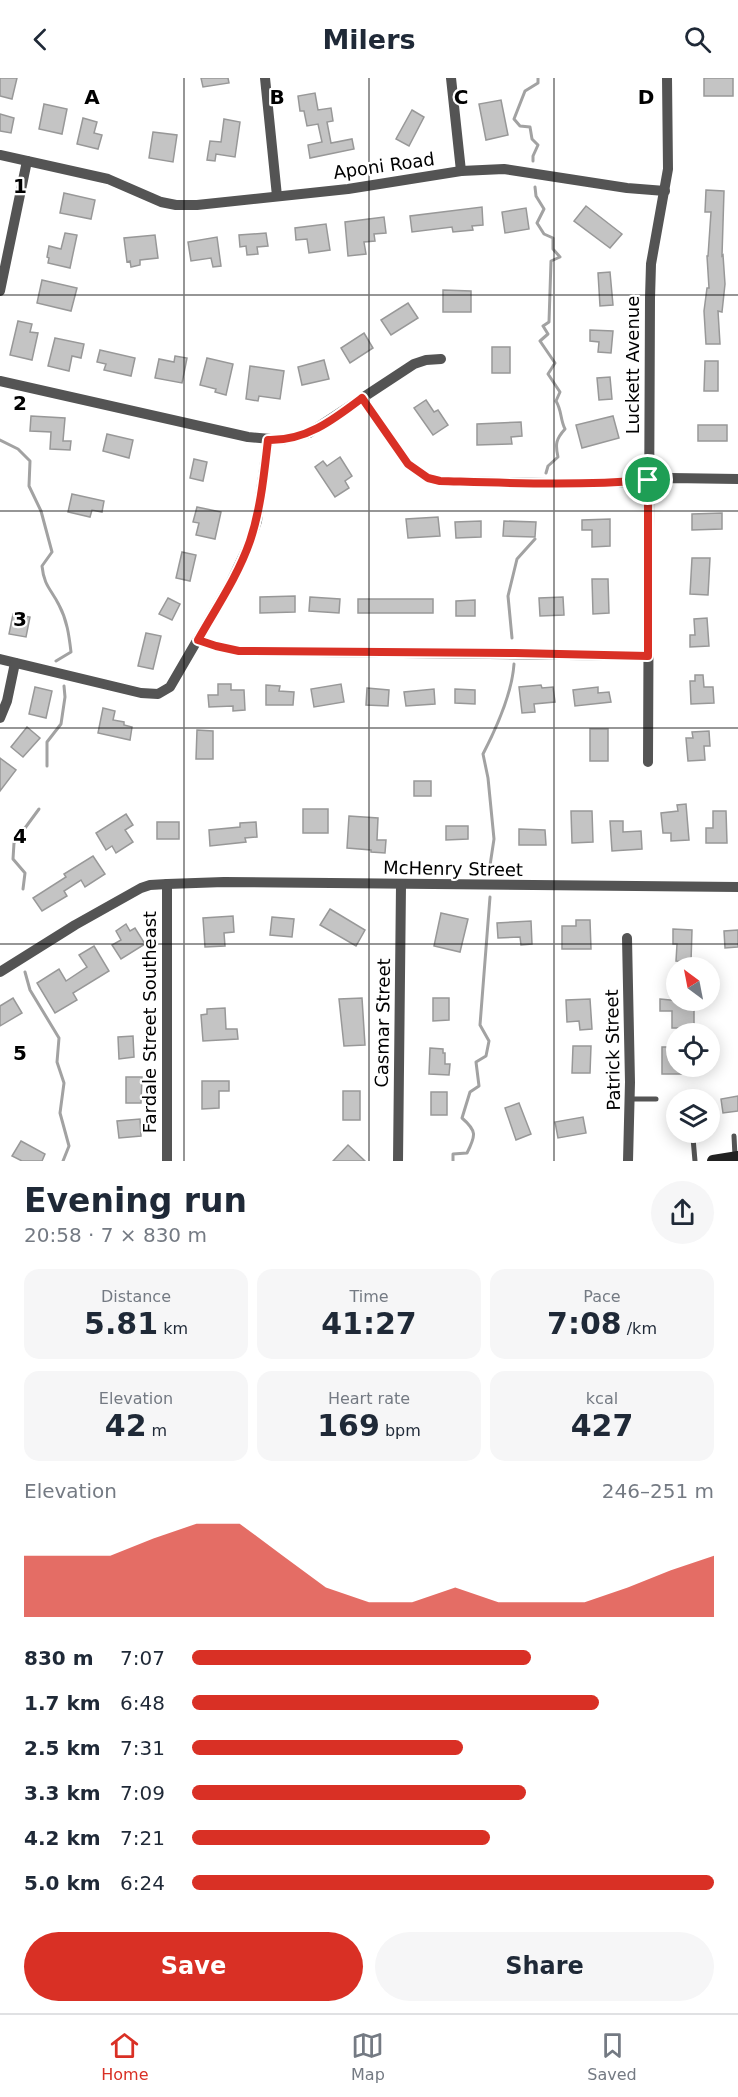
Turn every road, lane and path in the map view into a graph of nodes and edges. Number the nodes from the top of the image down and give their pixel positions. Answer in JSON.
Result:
{"nodes":[{"id":1,"x":265,"y":78,"type":"edge"},
{"id":2,"x":451,"y":78,"type":"edge"},
{"id":3,"x":667,"y":78,"type":"edge"},
{"id":4,"x":0,"y":155,"type":"edge"},
{"id":5,"x":27,"y":161,"type":"junction"},
{"id":6,"x":461,"y":171,"type":"junction"},
{"id":7,"x":665,"y":191,"type":"junction"},
{"id":8,"x":277,"y":196,"type":"junction"},
{"id":9,"x":0,"y":291,"type":"edge"},
{"id":10,"x":441,"y":358,"type":"dead end"},
{"id":11,"x":0,"y":381,"type":"edge"},
{"id":12,"x":362,"y":398,"type":"junction"},
{"id":13,"x":268,"y":440,"type":"junction"},
{"id":14,"x":738,"y":479,"type":"edge"},
{"id":15,"x":648,"y":480,"type":"junction"},
{"id":16,"x":198,"y":640,"type":"junction"},
{"id":17,"x":648,"y":656,"type":"junction"},
{"id":18,"x":0,"y":659,"type":"edge"},
{"id":19,"x":15,"y":663,"type":"junction"},
{"id":20,"x":0,"y":718,"type":"edge"},
{"id":21,"x":648,"y":762,"type":"dead end"},
{"id":22,"x":167,"y":884,"type":"junction"},
{"id":23,"x":401,"y":885,"type":"junction"},
{"id":24,"x":738,"y":887,"type":"edge"},
{"id":25,"x":627,"y":938,"type":"dead end"},
{"id":26,"x":0,"y":972,"type":"edge"},
{"id":27,"x":630,"y":1099,"type":"junction"},
{"id":28,"x":656,"y":1100,"type":"dead end"},
{"id":29,"x":734,"y":1136,"type":"dead end"},
{"id":30,"x":693,"y":1143,"type":"edge"},
{"id":31,"x":736,"y":1157,"type":"edge"},
{"id":32,"x":166,"y":1161,"type":"edge"},
{"id":33,"x":398,"y":1161,"type":"edge"},
{"id":34,"x":628,"y":1161,"type":"edge"},
{"id":35,"x":695,"y":1161,"type":"edge"},
{"id":36,"x":713,"y":1161,"type":"edge"}],
"edges":[{"from":1,"to":8,"type":"street"},
{"from":2,"to":6,"type":"street"},
{"from":3,"to":7,"type":"street","name":"Luckett Avenue"},
{"from":4,"to":5,"type":"street","name":"Aponi Road"},
{"from":5,"to":8,"type":"street","name":"Aponi Road"},
{"from":5,"to":9,"type":"street"},
{"from":6,"to":7,"type":"street","name":"Aponi Road"},
{"from":6,"to":8,"type":"street","name":"Aponi Road"},
{"from":7,"to":15,"type":"street","name":"Luckett Avenue"},
{"from":10,"to":12,"type":"street"},
{"from":11,"to":13,"type":"street"},
{"from":12,"to":13,"type":"street"},
{"from":12,"to":15,"type":"street"},
{"from":13,"to":16,"type":"street"},
{"from":14,"to":15,"type":"street"},
{"from":15,"to":17,"type":"street","name":"Luckett Avenue"},
{"from":16,"to":17,"type":"street"},
{"from":16,"to":19,"type":"street"},
{"from":17,"to":21,"type":"street","name":"Luckett Avenue"},
{"from":18,"to":19,"type":"street"},
{"from":19,"to":20,"type":"street"},
{"from":22,"to":23,"type":"street","name":"McHenry Street"},
{"from":22,"to":26,"type":"street","name":"McHenry Street"},
{"from":22,"to":32,"type":"street","name":"Fardale Street Southeast"},
{"from":23,"to":24,"type":"street","name":"McHenry Street"},
{"from":23,"to":33,"type":"street","name":"Casmar Street"},
{"from":25,"to":27,"type":"street","name":"Patrick Street"},
{"from":27,"to":28,"type":"lane"},
{"from":27,"to":34,"type":"street","name":"Patrick Street"},
{"from":29,"to":31,"type":"lane"},
{"from":30,"to":35,"type":"lane"},
{"from":31,"to":36,"type":"main road"}]}
